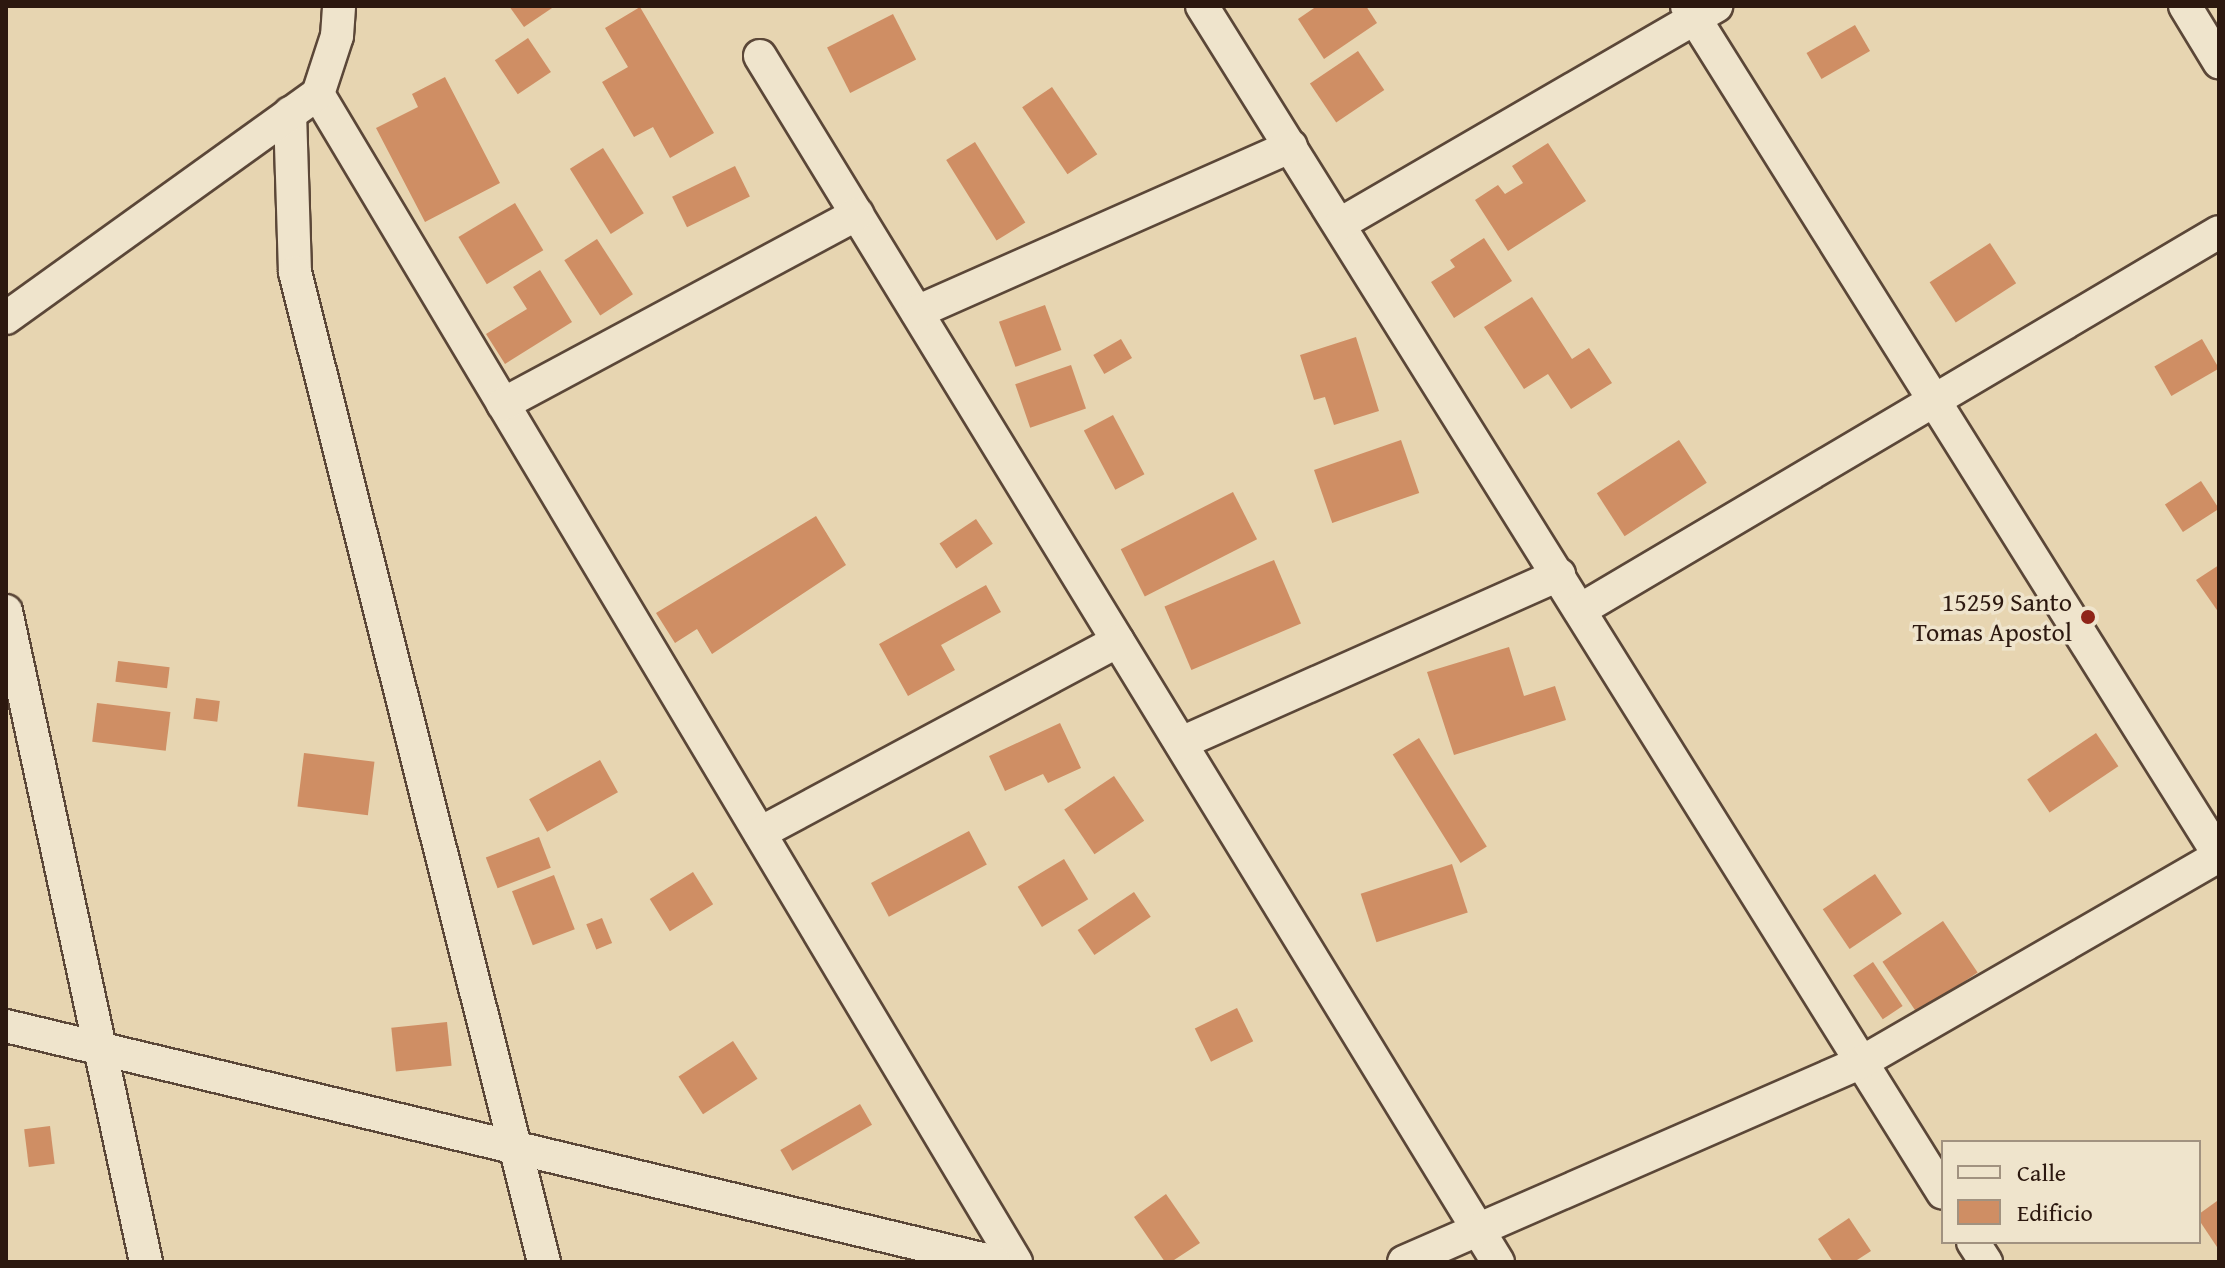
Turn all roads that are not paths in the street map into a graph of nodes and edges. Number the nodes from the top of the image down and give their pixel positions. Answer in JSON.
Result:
{"nodes":[{"id":1,"x":362,"y":6,"type":"edge"},
{"id":2,"x":1202,"y":6,"type":"edge"},
{"id":3,"x":2185,"y":6,"type":"edge"},
{"id":4,"x":1699,"y":10,"type":"edge"},
{"id":5,"x":338,"y":21,"type":"edge"},
{"id":6,"x":760,"y":56,"type":"dead end"},
{"id":7,"x":2219,"y":62,"type":"edge"},
{"id":8,"x":318,"y":94,"type":"junction"},
{"id":9,"x":290,"y":113,"type":"junction"},
{"id":10,"x":1291,"y":146,"type":"junction"},
{"id":11,"x":857,"y":214,"type":"junction"},
{"id":12,"x":1340,"y":224,"type":"junction"},
{"id":13,"x":2219,"y":232,"type":"edge"},
{"id":14,"x":917,"y":312,"type":"junction"},
{"id":15,"x":6,"y":318,"type":"edge"},
{"id":16,"x":1934,"y":401,"type":"junction"},
{"id":17,"x":503,"y":404,"type":"junction"},
{"id":18,"x":1559,"y":575,"type":"junction"},
{"id":19,"x":1580,"y":610,"type":"junction"},
{"id":20,"x":6,"y":611,"type":"edge"},
{"id":21,"x":1118,"y":641,"type":"junction"},
{"id":22,"x":1181,"y":743,"type":"junction"},
{"id":23,"x":760,"y":833,"type":"junction"},
{"id":24,"x":2219,"y":855,"type":"edge"},
{"id":25,"x":6,"y":1026,"type":"edge"},
{"id":26,"x":100,"y":1048,"type":"junction"},
{"id":27,"x":1862,"y":1062,"type":"junction"},
{"id":28,"x":515,"y":1148,"type":"junction"},
{"id":29,"x":1941,"y":1190,"type":"edge"},
{"id":30,"x":1480,"y":1231,"type":"junction"},
{"id":31,"x":1974,"y":1244,"type":"edge"},
{"id":32,"x":146,"y":1262,"type":"edge"},
{"id":33,"x":544,"y":1262,"type":"edge"},
{"id":34,"x":994,"y":1262,"type":"edge"},
{"id":35,"x":1016,"y":1262,"type":"edge"},
{"id":36,"x":1404,"y":1262,"type":"edge"},
{"id":37,"x":1498,"y":1262,"type":"edge"},
{"id":38,"x":1986,"y":1262,"type":"edge"}],
"edges":[{"from":1,"to":5,"type":"street"},
{"from":2,"to":10,"type":"street"},
{"from":3,"to":7,"type":"street"},
{"from":4,"to":12,"type":"street"},
{"from":4,"to":16,"type":"street"},
{"from":5,"to":8,"type":"street"},
{"from":6,"to":11,"type":"street"},
{"from":8,"to":9,"type":"street"},
{"from":8,"to":17,"type":"street"},
{"from":9,"to":15,"type":"street"},
{"from":9,"to":28,"type":"street"},
{"from":10,"to":12,"type":"street"},
{"from":10,"to":14,"type":"street"},
{"from":11,"to":14,"type":"street"},
{"from":11,"to":17,"type":"street"},
{"from":12,"to":18,"type":"street"},
{"from":13,"to":16,"type":"street"},
{"from":14,"to":21,"type":"street"},
{"from":16,"to":19,"type":"street"},
{"from":16,"to":24,"type":"street"},
{"from":17,"to":23,"type":"street"},
{"from":18,"to":19,"type":"street"},
{"from":18,"to":22,"type":"street"},
{"from":19,"to":27,"type":"street"},
{"from":20,"to":26,"type":"street"},
{"from":21,"to":22,"type":"street"},
{"from":21,"to":23,"type":"street"},
{"from":22,"to":30,"type":"street"},
{"from":23,"to":35,"type":"street"},
{"from":24,"to":27,"type":"street"},
{"from":25,"to":26,"type":"street"},
{"from":26,"to":28,"type":"street"},
{"from":26,"to":32,"type":"street"},
{"from":27,"to":29,"type":"street"},
{"from":27,"to":30,"type":"street"},
{"from":28,"to":33,"type":"street"},
{"from":28,"to":34,"type":"street"},
{"from":30,"to":36,"type":"street"},
{"from":30,"to":37,"type":"street"},
{"from":31,"to":38,"type":"street"}]}
